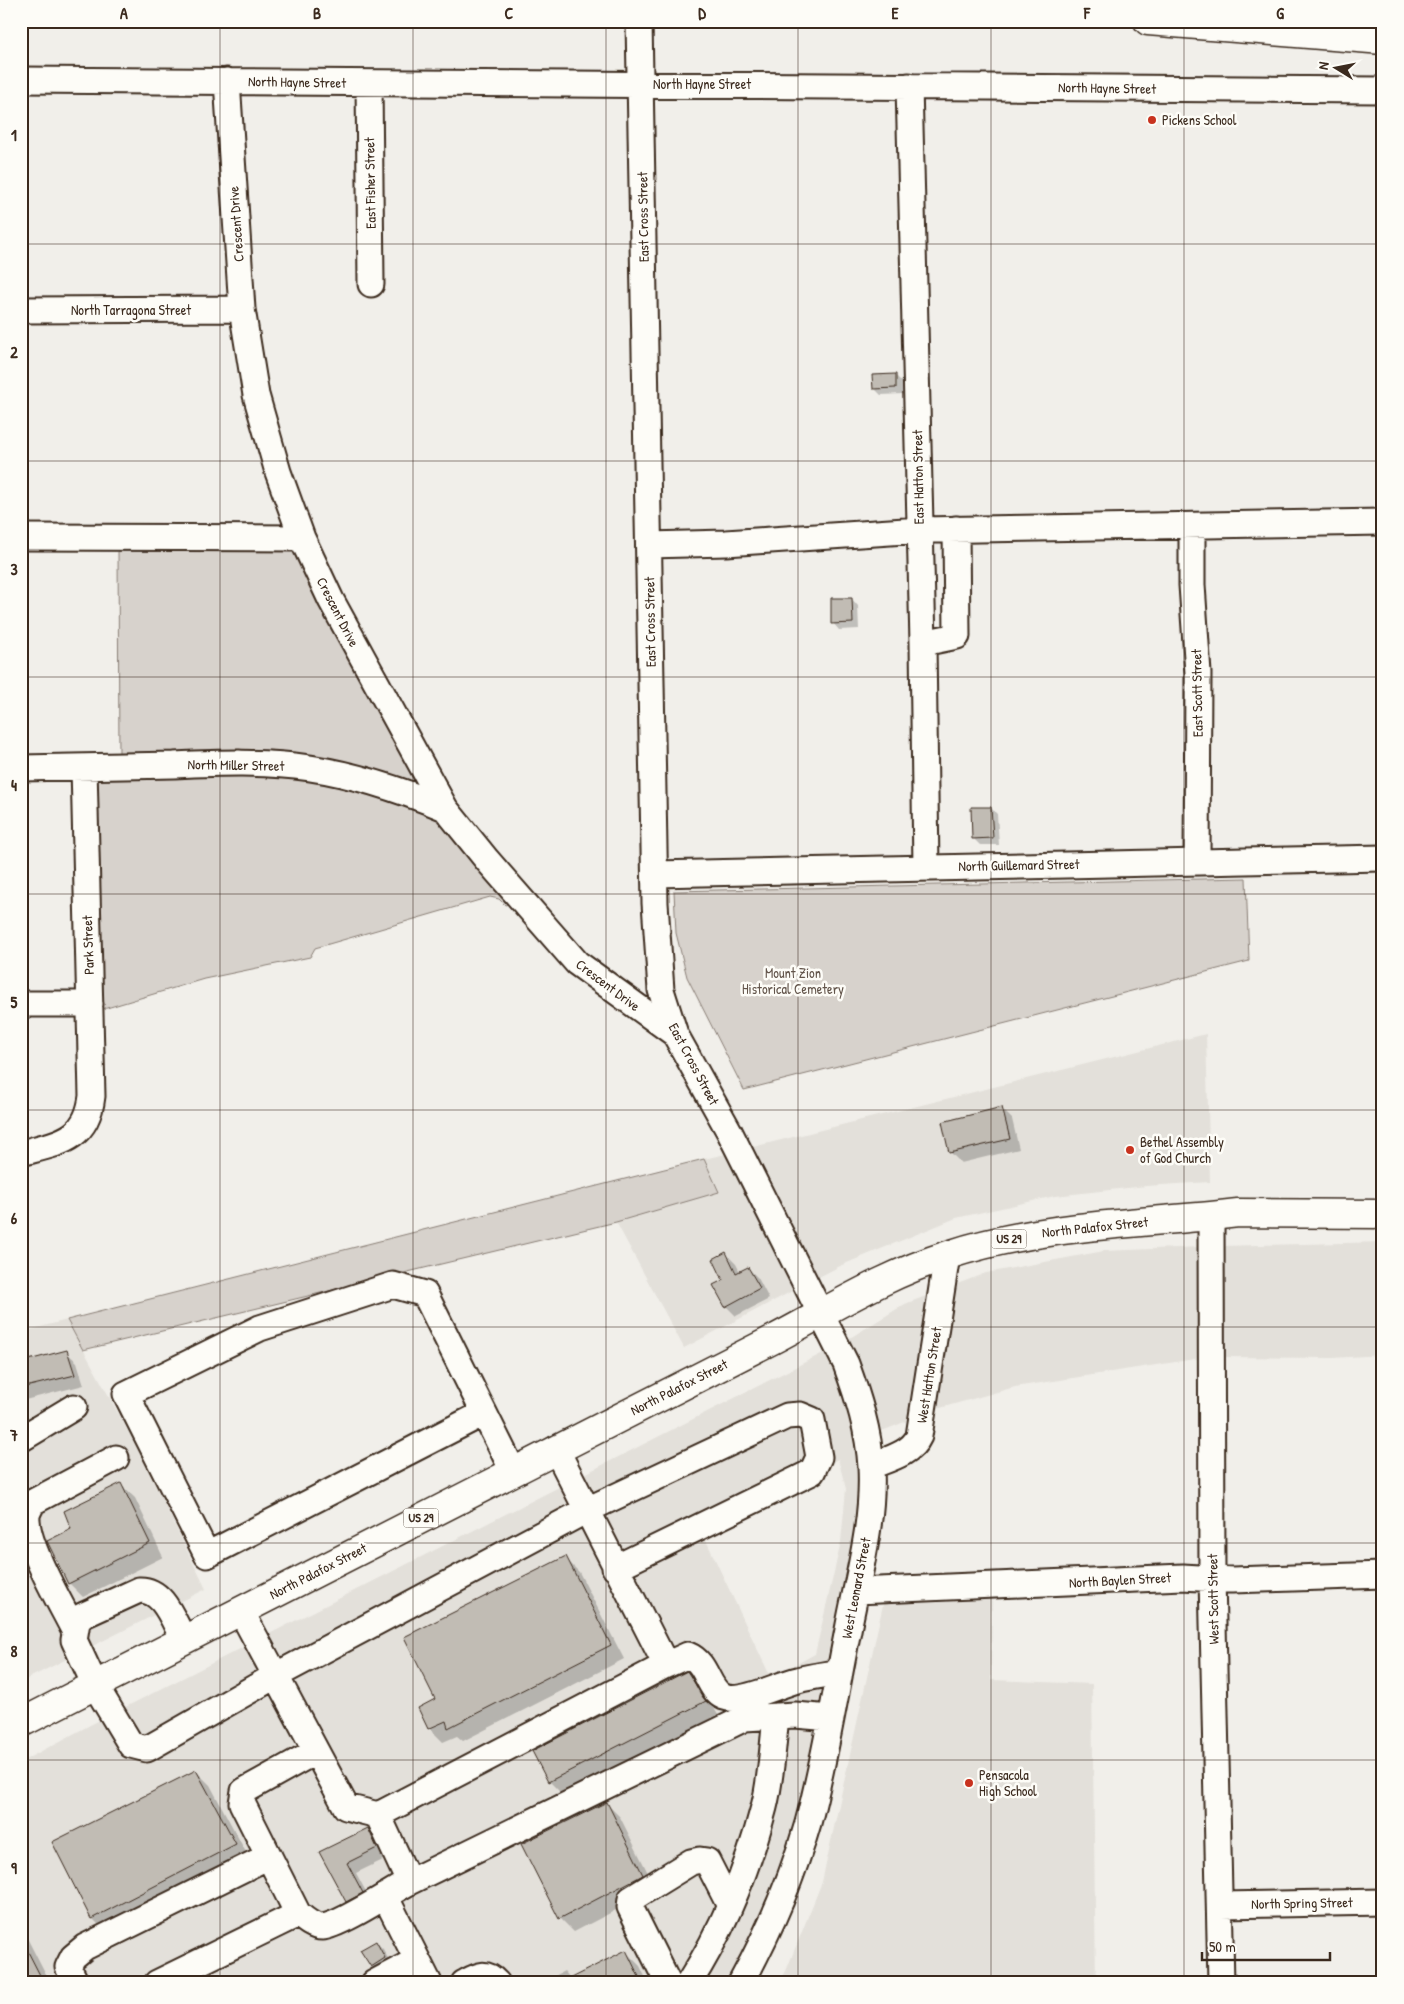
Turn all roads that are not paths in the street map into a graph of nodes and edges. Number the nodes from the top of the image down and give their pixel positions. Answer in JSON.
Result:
{"nodes":[{"id":1,"x":639,"y":21,"type":"edge"},
{"id":2,"x":1148,"y":21,"type":"edge"},
{"id":3,"x":1383,"y":40,"type":"edge"},
{"id":4,"x":21,"y":80,"type":"edge"},
{"id":5,"x":227,"y":81,"type":"junction"},
{"id":6,"x":369,"y":83,"type":"junction"},
{"id":7,"x":640,"y":84,"type":"junction"},
{"id":8,"x":909,"y":86,"type":"junction"},
{"id":9,"x":1383,"y":90,"type":"edge"},
{"id":10,"x":371,"y":284,"type":"dead end"},
{"id":11,"x":242,"y":309,"type":"junction"},
{"id":12,"x":21,"y":310,"type":"edge"},
{"id":13,"x":1383,"y":522,"type":"edge"},
{"id":14,"x":1192,"y":526,"type":"junction"},
{"id":15,"x":956,"y":529,"type":"junction"},
{"id":16,"x":920,"y":530,"type":"junction"},
{"id":17,"x":21,"y":537,"type":"edge"},
{"id":18,"x":302,"y":538,"type":"junction"},
{"id":19,"x":649,"y":545,"type":"junction"},
{"id":20,"x":923,"y":642,"type":"junction"},
{"id":21,"x":84,"y":767,"type":"junction"},
{"id":22,"x":21,"y":768,"type":"edge"},
{"id":23,"x":445,"y":808,"type":"junction"},
{"id":24,"x":1383,"y":858,"type":"edge"},
{"id":25,"x":1197,"y":861,"type":"junction"},
{"id":26,"x":926,"y":868,"type":"junction"},
{"id":27,"x":655,"y":874,"type":"junction"},
{"id":28,"x":21,"y":1004,"type":"edge"},
{"id":29,"x":90,"y":1004,"type":"junction"},
{"id":30,"x":674,"y":1034,"type":"junction"},
{"id":31,"x":21,"y":1153,"type":"edge"},
{"id":32,"x":763,"y":1198,"type":"joint"},
{"id":33,"x":1383,"y":1214,"type":"edge"},
{"id":34,"x":1210,"y":1216,"type":"junction"},
{"id":35,"x":947,"y":1255,"type":"junction"},
{"id":36,"x":821,"y":1314,"type":"junction"},
{"id":37,"x":74,"y":1406,"type":"dead end"},
{"id":38,"x":484,"y":1413,"type":"junction"},
{"id":39,"x":21,"y":1439,"type":"edge"},
{"id":40,"x":556,"y":1449,"type":"junction"},
{"id":41,"x":116,"y":1458,"type":"dead end"},
{"id":42,"x":871,"y":1466,"type":"junction"},
{"id":43,"x":513,"y":1471,"type":"junction"},
{"id":44,"x":587,"y":1510,"type":"junction"},
{"id":45,"x":615,"y":1568,"type":"junction"},
{"id":46,"x":1383,"y":1575,"type":"edge"},
{"id":47,"x":1212,"y":1578,"type":"junction"},
{"id":48,"x":856,"y":1591,"type":"junction"},
{"id":49,"x":241,"y":1611,"type":"junction"},
{"id":50,"x":74,"y":1630,"type":"junction"},
{"id":51,"x":184,"y":1640,"type":"junction"},
{"id":52,"x":666,"y":1665,"type":"junction"},
{"id":53,"x":840,"y":1672,"type":"junction"},
{"id":54,"x":276,"y":1676,"type":"junction"},
{"id":55,"x":95,"y":1685,"type":"junction"},
{"id":56,"x":776,"y":1716,"type":"junction"},
{"id":57,"x":831,"y":1718,"type":"junction"},
{"id":58,"x":21,"y":1723,"type":"edge"},
{"id":59,"x":316,"y":1751,"type":"junction"},
{"id":60,"x":378,"y":1815,"type":"junction"},
{"id":61,"x":269,"y":1856,"type":"junction"},
{"id":62,"x":409,"y":1882,"type":"junction"},
{"id":63,"x":385,"y":1896,"type":"junction"},
{"id":64,"x":1383,"y":1902,"type":"edge"},
{"id":65,"x":729,"y":1904,"type":"junction"},
{"id":66,"x":1220,"y":1904,"type":"junction"},
{"id":67,"x":298,"y":1914,"type":"junction"},
{"id":68,"x":417,"y":1960,"type":"junction"},
{"id":69,"x":76,"y":1983,"type":"edge"},
{"id":70,"x":157,"y":1983,"type":"edge"},
{"id":71,"x":374,"y":1983,"type":"edge"},
{"id":72,"x":429,"y":1983,"type":"edge"},
{"id":73,"x":464,"y":1983,"type":"edge"},
{"id":74,"x":497,"y":1983,"type":"edge"},
{"id":75,"x":668,"y":1983,"type":"edge"},
{"id":76,"x":689,"y":1983,"type":"edge"},
{"id":77,"x":741,"y":1983,"type":"edge"},
{"id":78,"x":1221,"y":1983,"type":"edge"}],
"edges":[{"from":1,"to":7,"type":"street","name":"East Cross Street"},
{"from":2,"to":3,"type":"main road"},
{"from":4,"to":5,"type":"street","name":"North Hayne Street"},
{"from":5,"to":6,"type":"street","name":"North Hayne Street"},
{"from":5,"to":11,"type":"street","name":"Crescent Drive"},
{"from":6,"to":7,"type":"street","name":"North Hayne Street"},
{"from":6,"to":10,"type":"street","name":"East Fisher Street"},
{"from":7,"to":8,"type":"street","name":"North Hayne Street"},
{"from":7,"to":19,"type":"street","name":"East Cross Street"},
{"from":8,"to":9,"type":"street","name":"North Hayne Street"},
{"from":8,"to":16,"type":"street","name":"East Hatton Street"},
{"from":11,"to":12,"type":"street","name":"North Tarragona Street"},
{"from":11,"to":18,"type":"street","name":"Crescent Drive"},
{"from":13,"to":14,"type":"street"},
{"from":14,"to":15,"type":"street"},
{"from":14,"to":25,"type":"street","name":"East Scott Street"},
{"from":15,"to":16,"type":"street"},
{"from":15,"to":20,"type":"street"},
{"from":16,"to":19,"type":"street"},
{"from":16,"to":20,"type":"street","name":"East Hatton Street"},
{"from":17,"to":18,"type":"street"},
{"from":18,"to":23,"type":"street","name":"Crescent Drive"},
{"from":19,"to":27,"type":"street","name":"East Cross Street"},
{"from":20,"to":26,"type":"street","name":"East Hatton Street"},
{"from":21,"to":22,"type":"street","name":"North Miller Street"},
{"from":21,"to":23,"type":"street","name":"North Miller Street"},
{"from":21,"to":29,"type":"street","name":"Park Street"},
{"from":23,"to":30,"type":"street","name":"Crescent Drive"},
{"from":24,"to":25,"type":"street","name":"North Guillemard Street"},
{"from":25,"to":26,"type":"street","name":"North Guillemard Street"},
{"from":26,"to":27,"type":"street","name":"North Guillemard Street"},
{"from":27,"to":30,"type":"street","name":"East Cross Street"},
{"from":28,"to":29,"type":"street"},
{"from":29,"to":31,"type":"street","name":"Park Street"},
{"from":30,"to":32,"type":"street","name":"East Cross Street"},
{"from":32,"to":36,"type":"street","name":"West Leonard Street"},
{"from":33,"to":34,"type":"main road","name":"North Palafox Street","number":"US 29"},
{"from":34,"to":35,"type":"main road","name":"North Palafox Street","number":"US 29"},
{"from":34,"to":47,"type":"street","name":"West Scott Street"},
{"from":35,"to":36,"type":"main road","name":"North Palafox Street","number":"US 29"},
{"from":35,"to":42,"type":"street","name":"West Hatton Street"},
{"from":36,"to":40,"type":"main road","name":"North Palafox Street","number":"US 29"},
{"from":36,"to":42,"type":"street","name":"West Leonard Street"},
{"from":37,"to":39,"type":"street"},
{"from":38,"to":38,"type":"street"},
{"from":38,"to":43,"type":"street"},
{"from":40,"to":43,"type":"main road","name":"North Palafox Street","number":"US 29"},
{"from":40,"to":44,"type":"street"},
{"from":41,"to":50,"type":"street"},
{"from":42,"to":48,"type":"street","name":"West Leonard Street"},
{"from":43,"to":49,"type":"main road","name":"North Palafox Street","number":"US 29"},
{"from":44,"to":45,"type":"street"},
{"from":44,"to":45,"type":"street"},
{"from":44,"to":54,"type":"street"},
{"from":45,"to":52,"type":"street"},
{"from":46,"to":47,"type":"street","name":"North Baylen Street"},
{"from":47,"to":48,"type":"street","name":"North Baylen Street"},
{"from":47,"to":66,"type":"street","name":"West Scott Street"},
{"from":48,"to":53,"type":"street","name":"West Leonard Street"},
{"from":49,"to":51,"type":"main road","name":"North Palafox Street","number":"US 29"},
{"from":49,"to":54,"type":"street"},
{"from":50,"to":51,"type":"street"},
{"from":50,"to":55,"type":"street"},
{"from":51,"to":55,"type":"main road","name":"North Palafox Street","number":"US 29"},
{"from":52,"to":53,"type":"street"},
{"from":52,"to":60,"type":"street"},
{"from":53,"to":57,"type":"street","name":"West Leonard Street"},
{"from":54,"to":55,"type":"street"},
{"from":54,"to":59,"type":"street"},
{"from":55,"to":58,"type":"main road","name":"North Palafox Street","number":"US 29"},
{"from":56,"to":57,"type":"street"},
{"from":56,"to":62,"type":"street"},
{"from":56,"to":65,"type":"street"},
{"from":57,"to":77,"type":"street","name":"West Leonard Street"},
{"from":59,"to":60,"type":"street"},
{"from":59,"to":61,"type":"street"},
{"from":60,"to":62,"type":"street"},
{"from":61,"to":67,"type":"street"},
{"from":61,"to":69,"type":"street"},
{"from":62,"to":63,"type":"street"},
{"from":63,"to":67,"type":"street"},
{"from":63,"to":68,"type":"street"},
{"from":64,"to":66,"type":"street","name":"North Spring Street"},
{"from":65,"to":75,"type":"street"},
{"from":65,"to":76,"type":"street"},
{"from":66,"to":78,"type":"street","name":"West Scott Street"},
{"from":67,"to":70,"type":"street"},
{"from":68,"to":71,"type":"street"},
{"from":68,"to":72,"type":"street"},
{"from":73,"to":74,"type":"street"}]}
